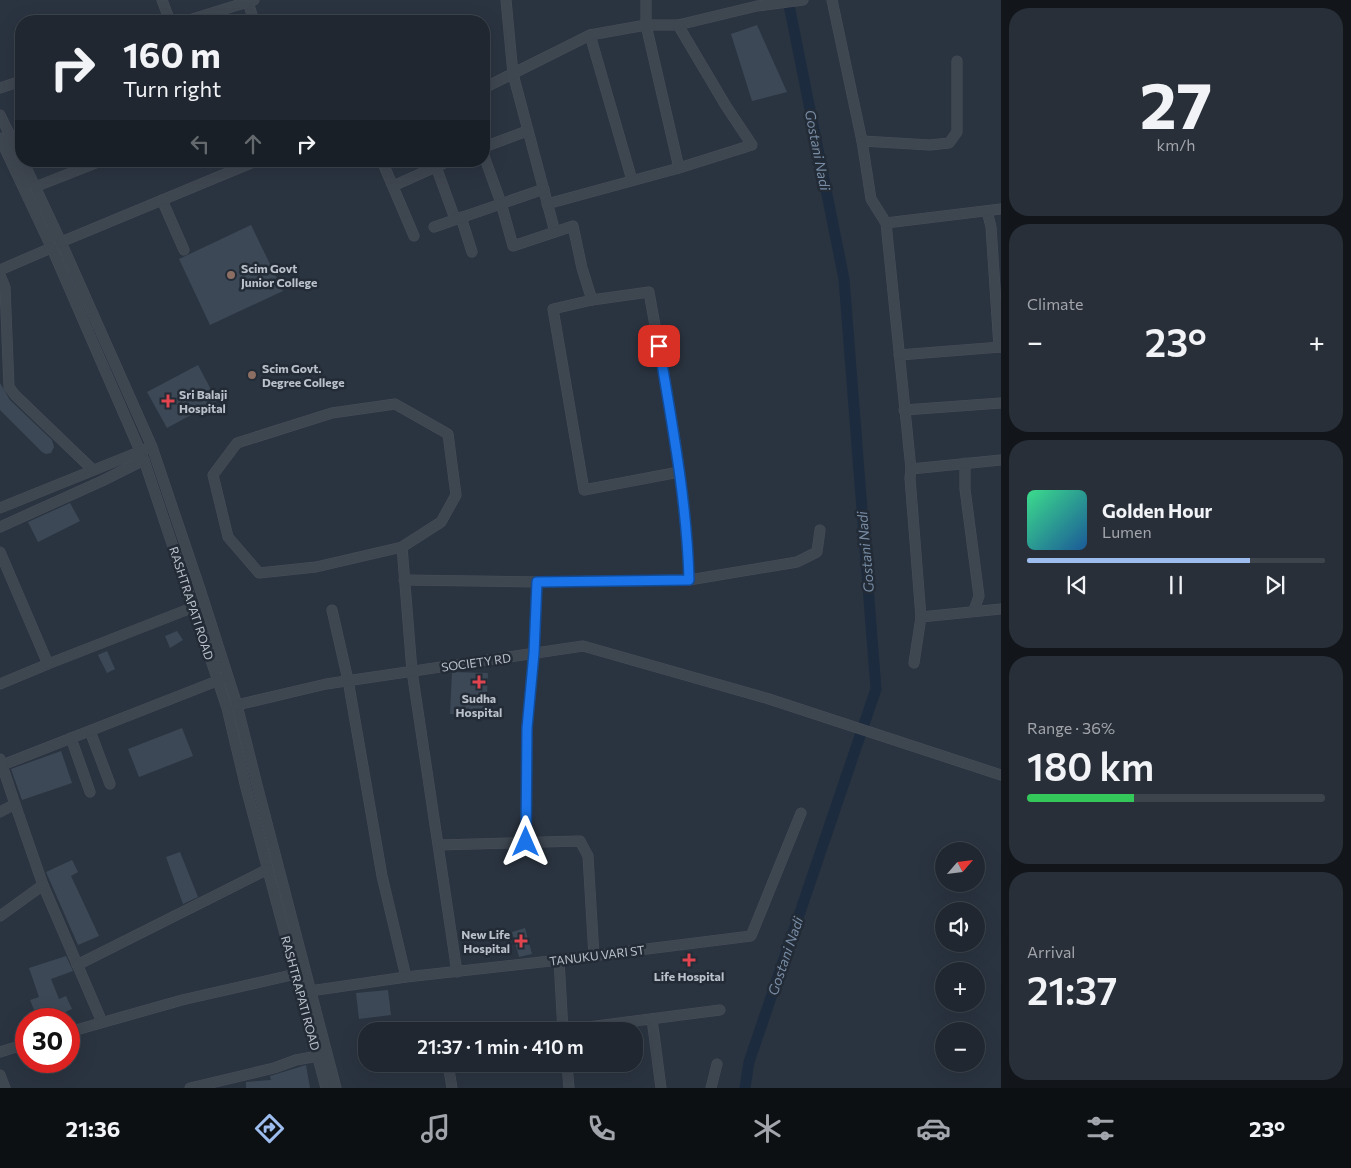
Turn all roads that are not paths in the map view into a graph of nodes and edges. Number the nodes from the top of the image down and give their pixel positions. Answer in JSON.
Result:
{"nodes":[{"id":1,"x":162,"y":0,"type":"edge"},
{"id":2,"x":506,"y":0,"type":"edge"},
{"id":3,"x":646,"y":0,"type":"edge"},
{"id":4,"x":803,"y":0,"type":"edge"},
{"id":5,"x":832,"y":0,"type":"edge"},
{"id":6,"x":251,"y":1,"type":"edge"},
{"id":7,"x":168,"y":15,"type":"edge"},
{"id":8,"x":206,"y":15,"type":"edge"},
{"id":9,"x":253,"y":15,"type":"edge"},
{"id":10,"x":646,"y":25,"type":"junction"},
{"id":11,"x":678,"y":25,"type":"junction"},
{"id":12,"x":590,"y":35,"type":"junction"},
{"id":13,"x":957,"y":61,"type":"dead end"},
{"id":14,"x":513,"y":74,"type":"junction"},
{"id":15,"x":15,"y":83,"type":"edge"},
{"id":16,"x":490,"y":85,"type":"edge"},
{"id":17,"x":0,"y":88,"type":"edge"},
{"id":18,"x":0,"y":115,"type":"edge"},
{"id":19,"x":528,"y":131,"type":"junction"},
{"id":20,"x":0,"y":138,"type":"edge"},
{"id":21,"x":862,"y":141,"type":"junction"},
{"id":22,"x":490,"y":145,"type":"edge"},
{"id":23,"x":15,"y":146,"type":"edge"},
{"id":24,"x":26,"y":167,"type":"edge"},
{"id":25,"x":86,"y":167,"type":"edge"},
{"id":26,"x":242,"y":167,"type":"edge"},
{"id":27,"x":384,"y":167,"type":"edge"},
{"id":28,"x":429,"y":167,"type":"edge"},
{"id":29,"x":436,"y":167,"type":"edge"},
{"id":30,"x":488,"y":167,"type":"edge"},
{"id":31,"x":679,"y":168,"type":"junction"},
{"id":32,"x":632,"y":180,"type":"junction"},
{"id":33,"x":392,"y":186,"type":"junction"},
{"id":34,"x":35,"y":187,"type":"junction"},
{"id":35,"x":544,"y":190,"type":"junction"},
{"id":36,"x":162,"y":200,"type":"junction"},
{"id":37,"x":501,"y":203,"type":"junction"},
{"id":38,"x":547,"y":204,"type":"junction"},
{"id":39,"x":1001,"y":209,"type":"edge"},
{"id":40,"x":987,"y":211,"type":"junction"},
{"id":41,"x":458,"y":218,"type":"junction"},
{"id":42,"x":886,"y":222,"type":"junction"},
{"id":43,"x":434,"y":227,"type":"dead end"},
{"id":44,"x":555,"y":232,"type":"junction"},
{"id":45,"x":414,"y":236,"type":"dead end"},
{"id":46,"x":61,"y":242,"type":"junction"},
{"id":47,"x":51,"y":248,"type":"junction"},
{"id":48,"x":184,"y":250,"type":"dead end"},
{"id":49,"x":472,"y":252,"type":"dead end"},
{"id":50,"x":0,"y":270,"type":"edge"},
{"id":51,"x":0,"y":275,"type":"edge"},
{"id":52,"x":592,"y":300,"type":"junction"},
{"id":53,"x":1000,"y":347,"type":"edge"},
{"id":54,"x":899,"y":355,"type":"junction"},
{"id":55,"x":1001,"y":403,"type":"edge"},
{"id":56,"x":904,"y":410,"type":"junction"},
{"id":57,"x":152,"y":447,"type":"junction"},
{"id":58,"x":143,"y":456,"type":"junction"},
{"id":59,"x":1001,"y":460,"type":"edge"},
{"id":60,"x":965,"y":463,"type":"junction"},
{"id":61,"x":912,"y":469,"type":"junction"},
{"id":62,"x":93,"y":470,"type":"junction"},
{"id":63,"x":679,"y":472,"type":"junction"},
{"id":64,"x":0,"y":508,"type":"edge"},
{"id":65,"x":0,"y":527,"type":"edge"},
{"id":66,"x":820,"y":530,"type":"dead end"},
{"id":67,"x":402,"y":547,"type":"junction"},
{"id":68,"x":0,"y":552,"type":"edge"},
{"id":69,"x":404,"y":580,"type":"junction"},
{"id":70,"x":689,"y":580,"type":"junction"},
{"id":71,"x":537,"y":582,"type":"junction"},
{"id":72,"x":194,"y":607,"type":"junction"},
{"id":73,"x":1001,"y":608,"type":"edge"},
{"id":74,"x":332,"y":610,"type":"dead end"},
{"id":75,"x":974,"y":610,"type":"junction"},
{"id":76,"x":922,"y":617,"type":"junction"},
{"id":77,"x":534,"y":653,"type":"junction"},
{"id":78,"x":914,"y":663,"type":"dead end"},
{"id":79,"x":48,"y":664,"type":"junction"},
{"id":80,"x":412,"y":671,"type":"junction"},
{"id":81,"x":228,"y":677,"type":"junction"},
{"id":82,"x":348,"y":680,"type":"junction"},
{"id":83,"x":218,"y":681,"type":"junction"},
{"id":84,"x":0,"y":684,"type":"edge"},
{"id":85,"x":238,"y":705,"type":"junction"},
{"id":86,"x":90,"y":730,"type":"junction"},
{"id":87,"x":71,"y":738,"type":"junction"},
{"id":88,"x":1,"y":763,"type":"edge"},
{"id":89,"x":1001,"y":775,"type":"edge"},
{"id":90,"x":110,"y":784,"type":"dead end"},
{"id":91,"x":90,"y":792,"type":"dead end"},
{"id":92,"x":15,"y":804,"type":"junction"},
{"id":93,"x":0,"y":812,"type":"edge"},
{"id":94,"x":802,"y":813,"type":"dead end"},
{"id":95,"x":526,"y":842,"type":"junction"},
{"id":96,"x":439,"y":845,"type":"junction"},
{"id":97,"x":268,"y":869,"type":"junction"},
{"id":98,"x":43,"y":885,"type":"junction"},
{"id":99,"x":0,"y":916,"type":"edge"},
{"id":100,"x":594,"y":956,"type":"junction"},
{"id":101,"x":559,"y":960,"type":"junction"},
{"id":102,"x":78,"y":965,"type":"junction"},
{"id":103,"x":305,"y":972,"type":"junction"},
{"id":104,"x":457,"y":972,"type":"junction"},
{"id":105,"x":294,"y":974,"type":"junction"},
{"id":106,"x":406,"y":976,"type":"junction"},
{"id":107,"x":310,"y":990,"type":"junction"},
{"id":108,"x":299,"y":992,"type":"junction"},
{"id":109,"x":720,"y":1010,"type":"dead end"},
{"id":110,"x":652,"y":1019,"type":"junction"},
{"id":111,"x":102,"y":1022,"type":"junction"},
{"id":112,"x":561,"y":1022,"type":"edge"},
{"id":113,"x":629,"y":1022,"type":"edge"},
{"id":114,"x":80,"y":1029,"type":"edge"},
{"id":115,"x":15,"y":1047,"type":"edge"},
{"id":116,"x":0,"y":1052,"type":"edge"},
{"id":117,"x":318,"y":1056,"type":"junction"},
{"id":118,"x":717,"y":1064,"type":"dead end"},
{"id":119,"x":449,"y":1072,"type":"edge"},
{"id":120,"x":568,"y":1072,"type":"edge"},
{"id":121,"x":0,"y":1075,"type":"edge"},
{"id":122,"x":5,"y":1088,"type":"edge"},
{"id":123,"x":190,"y":1088,"type":"edge"},
{"id":124,"x":326,"y":1088,"type":"edge"},
{"id":125,"x":336,"y":1088,"type":"edge"},
{"id":126,"x":452,"y":1088,"type":"edge"},
{"id":127,"x":569,"y":1088,"type":"edge"},
{"id":128,"x":661,"y":1088,"type":"edge"},
{"id":129,"x":711,"y":1088,"type":"edge"}],
"edges":[{"from":1,"to":7,"type":"street"},
{"from":2,"to":14,"type":"street"},
{"from":3,"to":10,"type":"street"},
{"from":4,"to":11,"type":"street"},
{"from":5,"to":21,"type":"street"},
{"from":6,"to":8,"type":"street"},
{"from":6,"to":9,"type":"street"},
{"from":10,"to":11,"type":"street"},
{"from":10,"to":12,"type":"street"},
{"from":10,"to":31,"type":"street"},
{"from":11,"to":31,"type":"street"},
{"from":12,"to":14,"type":"street"},
{"from":12,"to":32,"type":"street"},
{"from":13,"to":21,"type":"street"},
{"from":14,"to":16,"type":"street"},
{"from":14,"to":19,"type":"street"},
{"from":15,"to":17,"type":"street"},
{"from":18,"to":23,"type":"street"},
{"from":19,"to":22,"type":"street"},
{"from":19,"to":35,"type":"street"},
{"from":20,"to":47,"type":"street","name":"RASHTRAPATI ROAD"},
{"from":21,"to":42,"type":"street"},
{"from":24,"to":34,"type":"street","name":"RASHTRAPATI ROAD"},
{"from":25,"to":34,"type":"street"},
{"from":26,"to":36,"type":"street"},
{"from":27,"to":33,"type":"street"},
{"from":28,"to":33,"type":"street"},
{"from":29,"to":41,"type":"street"},
{"from":30,"to":37,"type":"street"},
{"from":31,"to":32,"type":"street"},
{"from":32,"to":38,"type":"street"},
{"from":33,"to":45,"type":"street"},
{"from":34,"to":46,"type":"street","name":"RASHTRAPATI ROAD"},
{"from":35,"to":37,"type":"street"},
{"from":35,"to":38,"type":"street"},
{"from":36,"to":46,"type":"street"},
{"from":36,"to":48,"type":"street"},
{"from":37,"to":41,"type":"street"},
{"from":37,"to":44,"type":"street"},
{"from":38,"to":44,"type":"street"},
{"from":39,"to":40,"type":"street"},
{"from":40,"to":42,"type":"street"},
{"from":40,"to":53,"type":"street"},
{"from":41,"to":43,"type":"street"},
{"from":41,"to":49,"type":"street"},
{"from":42,"to":54,"type":"street"},
{"from":44,"to":52,"type":"street"},
{"from":46,"to":57,"type":"street","name":"RASHTRAPATI ROAD"},
{"from":47,"to":50,"type":"street"},
{"from":47,"to":58,"type":"street","name":"RASHTRAPATI ROAD"},
{"from":51,"to":62,"type":"street"},
{"from":52,"to":63,"type":"street"},
{"from":52,"to":63,"type":"street"},
{"from":53,"to":54,"type":"street"},
{"from":54,"to":56,"type":"street"},
{"from":55,"to":56,"type":"street"},
{"from":56,"to":61,"type":"street"},
{"from":57,"to":58,"type":"street"},
{"from":57,"to":81,"type":"street","name":"RASHTRAPATI ROAD"},
{"from":58,"to":62,"type":"street"},
{"from":58,"to":65,"type":"street"},
{"from":58,"to":72,"type":"street","name":"RASHTRAPATI ROAD"},
{"from":59,"to":60,"type":"street"},
{"from":60,"to":61,"type":"street"},
{"from":60,"to":75,"type":"street"},
{"from":61,"to":76,"type":"street"},
{"from":62,"to":64,"type":"street"},
{"from":63,"to":70,"type":"street"},
{"from":66,"to":70,"type":"street"},
{"from":67,"to":67,"type":"street"},
{"from":67,"to":69,"type":"street"},
{"from":68,"to":79,"type":"street"},
{"from":69,"to":71,"type":"street"},
{"from":69,"to":80,"type":"street"},
{"from":70,"to":71,"type":"street"},
{"from":71,"to":77,"type":"street"},
{"from":72,"to":79,"type":"street"},
{"from":72,"to":83,"type":"street","name":"RASHTRAPATI ROAD"},
{"from":73,"to":75,"type":"street"},
{"from":74,"to":82,"type":"street"},
{"from":75,"to":76,"type":"street"},
{"from":76,"to":78,"type":"street"},
{"from":77,"to":80,"type":"street","name":"SOCIETY RD"},
{"from":77,"to":89,"type":"street","name":"SOCIETY RD"},
{"from":77,"to":95,"type":"street"},
{"from":79,"to":84,"type":"street"},
{"from":80,"to":82,"type":"street","name":"SOCIETY RD"},
{"from":80,"to":96,"type":"street"},
{"from":81,"to":83,"type":"street"},
{"from":81,"to":85,"type":"street","name":"RASHTRAPATI ROAD"},
{"from":82,"to":85,"type":"street","name":"SOCIETY RD"},
{"from":82,"to":106,"type":"street"},
{"from":83,"to":86,"type":"street"},
{"from":83,"to":97,"type":"street","name":"RASHTRAPATI ROAD"},
{"from":85,"to":103,"type":"street","name":"RASHTRAPATI ROAD"},
{"from":86,"to":87,"type":"street"},
{"from":86,"to":90,"type":"street"},
{"from":87,"to":88,"type":"street"},
{"from":87,"to":91,"type":"street"},
{"from":88,"to":92,"type":"street"},
{"from":92,"to":93,"type":"street"},
{"from":92,"to":98,"type":"street"},
{"from":94,"to":100,"type":"street","name":"TANUKU VARI ST"},
{"from":95,"to":96,"type":"street"},
{"from":95,"to":100,"type":"street"},
{"from":96,"to":104,"type":"street"},
{"from":97,"to":102,"type":"street"},
{"from":97,"to":105,"type":"street","name":"RASHTRAPATI ROAD"},
{"from":98,"to":99,"type":"street"},
{"from":98,"to":102,"type":"street"},
{"from":100,"to":101,"type":"street","name":"TANUKU VARI ST"},
{"from":101,"to":104,"type":"street","name":"TANUKU VARI ST"},
{"from":101,"to":112,"type":"street"},
{"from":102,"to":111,"type":"street"},
{"from":103,"to":105,"type":"street"},
{"from":103,"to":107,"type":"street","name":"RASHTRAPATI ROAD"},
{"from":104,"to":106,"type":"street","name":"TANUKU VARI ST"},
{"from":105,"to":108,"type":"street","name":"RASHTRAPATI ROAD"},
{"from":105,"to":111,"type":"street"},
{"from":106,"to":107,"type":"street","name":"TANUKU VARI ST"},
{"from":107,"to":108,"type":"street","name":"TANUKU VARI ST"},
{"from":107,"to":125,"type":"street","name":"RASHTRAPATI ROAD"},
{"from":108,"to":117,"type":"street","name":"RASHTRAPATI ROAD"},
{"from":109,"to":110,"type":"street"},
{"from":110,"to":113,"type":"street"},
{"from":110,"to":128,"type":"street"},
{"from":111,"to":114,"type":"street"},
{"from":115,"to":116,"type":"street"},
{"from":117,"to":123,"type":"street"},
{"from":117,"to":124,"type":"street","name":"RASHTRAPATI ROAD"},
{"from":118,"to":129,"type":"street"},
{"from":119,"to":126,"type":"street"},
{"from":120,"to":127,"type":"street"},
{"from":121,"to":122,"type":"street"}]}
